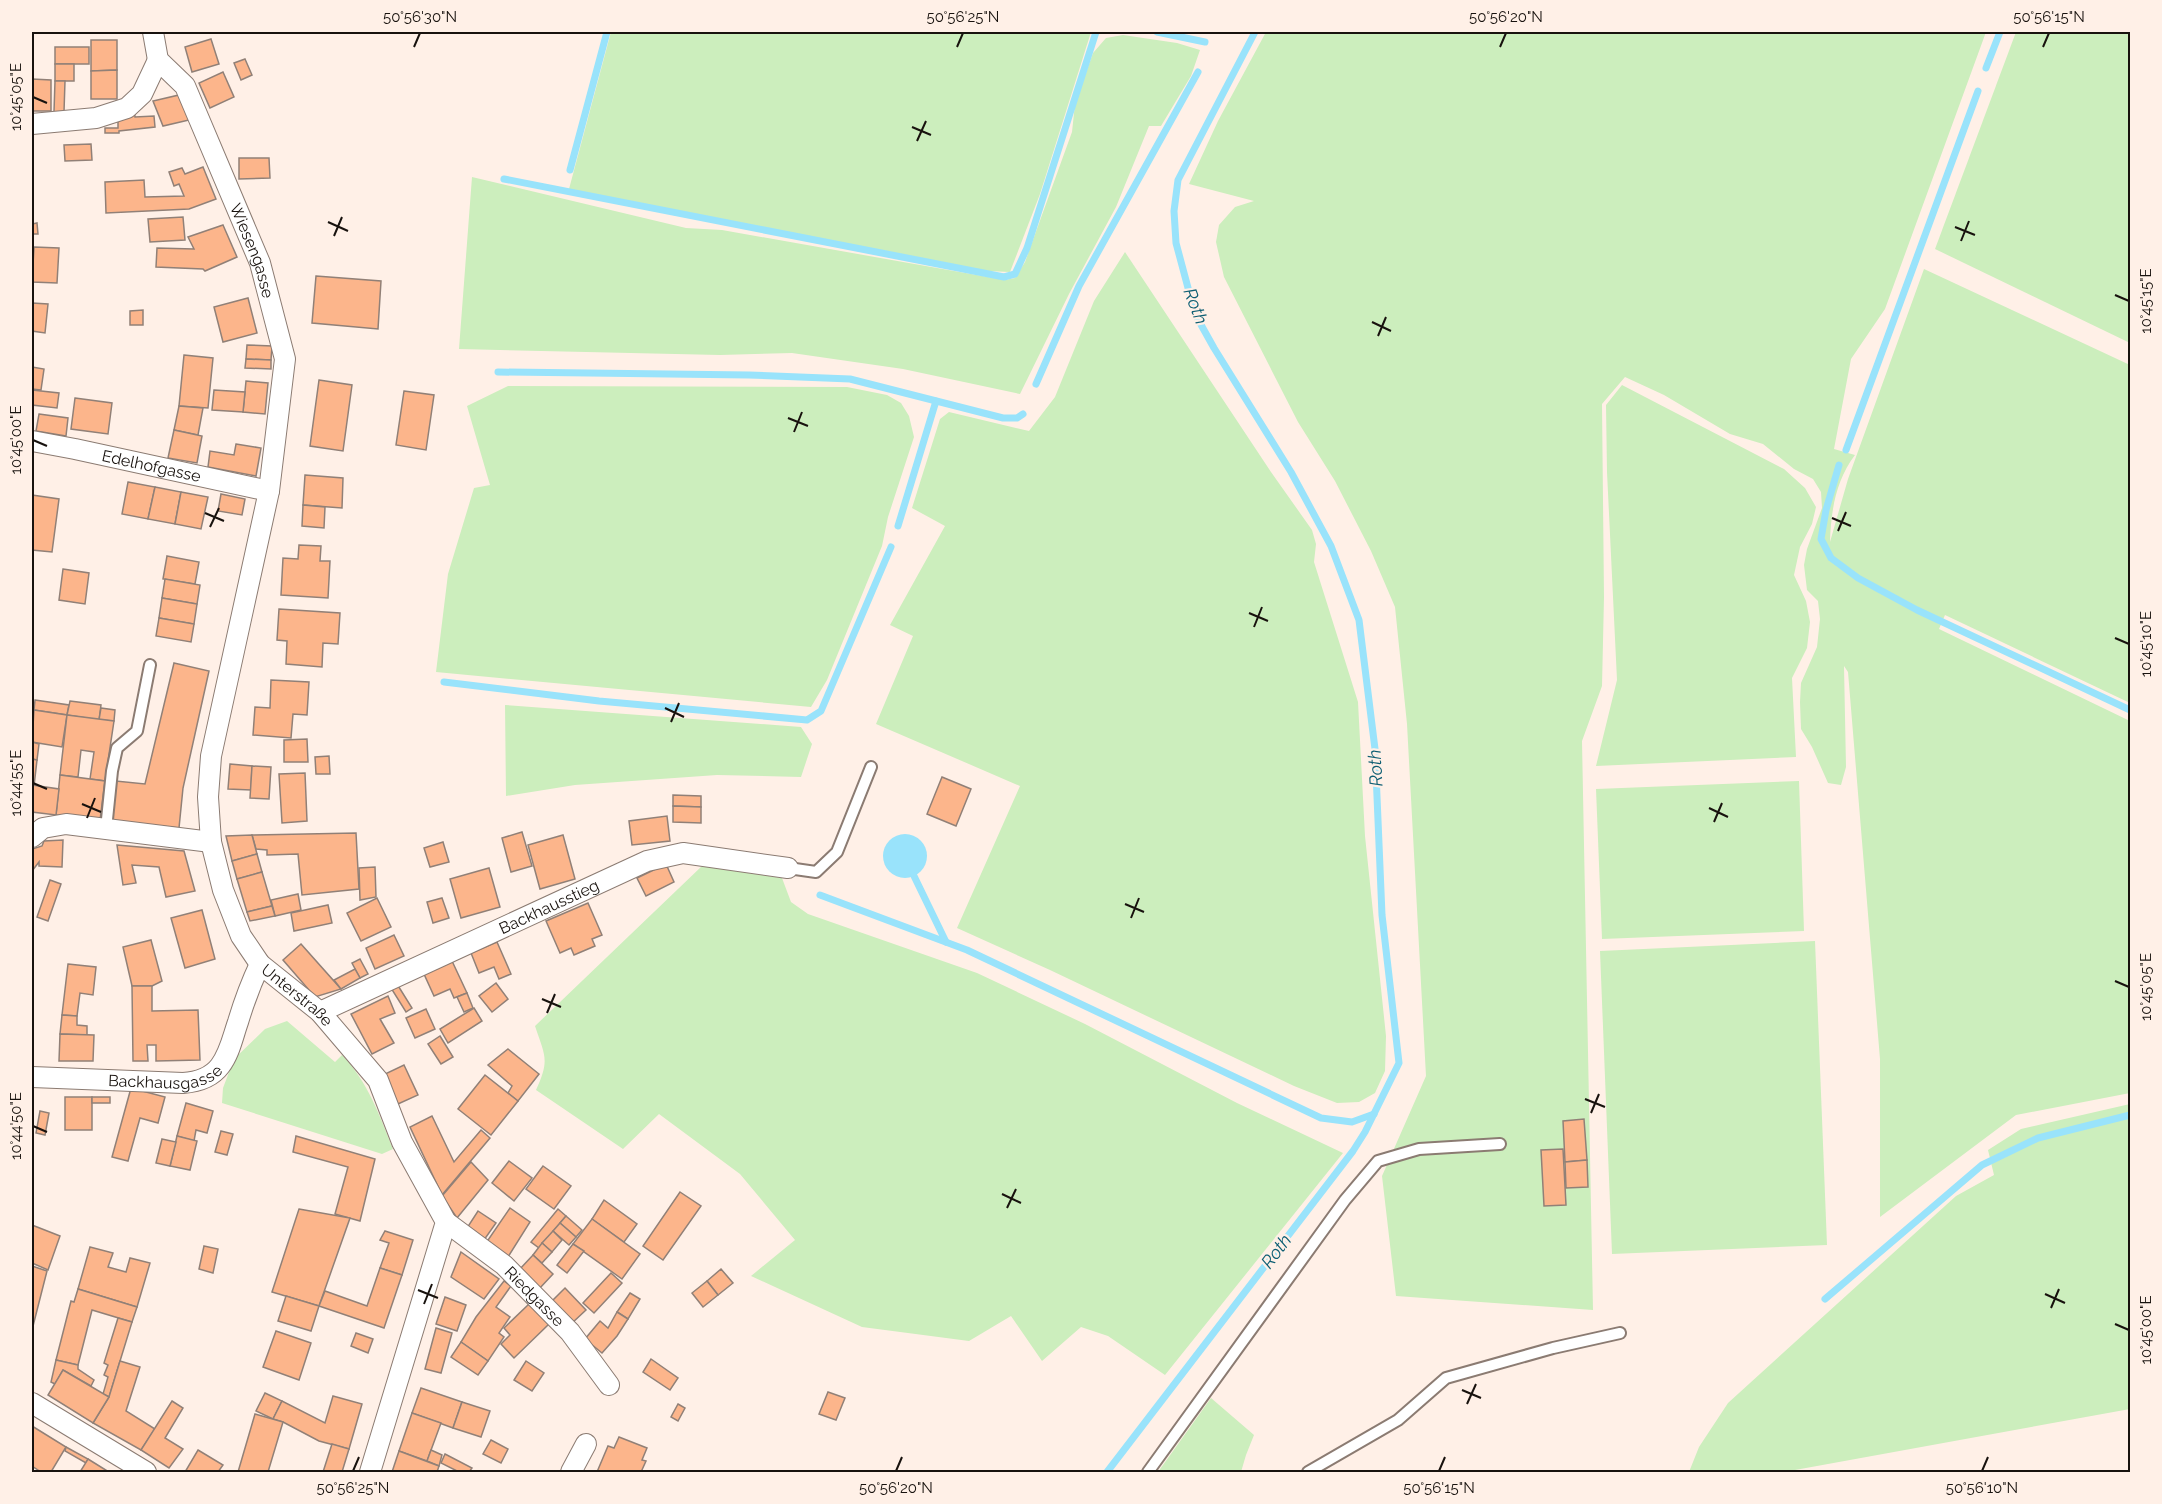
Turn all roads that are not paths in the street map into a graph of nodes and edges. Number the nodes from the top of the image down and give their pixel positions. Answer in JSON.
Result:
{"nodes":[{"id":1,"x":153,"y":32,"type":"edge"},
{"id":2,"x":158,"y":60,"type":"junction"},
{"id":3,"x":32,"y":124,"type":"edge"},
{"id":4,"x":32,"y":441,"type":"edge"},
{"id":5,"x":269,"y":491,"type":"junction"},
{"id":6,"x":150,"y":665,"type":"dead end"},
{"id":7,"x":871,"y":767,"type":"dead end"},
{"id":8,"x":106,"y":829,"type":"junction"},
{"id":9,"x":32,"y":837,"type":"edge"},
{"id":10,"x":211,"y":842,"type":"junction"},
{"id":11,"x":788,"y":868,"type":"joint"},
{"id":12,"x":260,"y":964,"type":"junction"},
{"id":13,"x":320,"y":1012,"type":"junction"},
{"id":14,"x":32,"y":1077,"type":"edge"},
{"id":15,"x":1500,"y":1143,"type":"dead end"},
{"id":16,"x":446,"y":1222,"type":"junction"},
{"id":17,"x":1620,"y":1333,"type":"dead end"},
{"id":18,"x":609,"y":1385,"type":"dead end"},
{"id":19,"x":32,"y":1403,"type":"edge"},
{"id":20,"x":586,"y":1444,"type":"dead end"},
{"id":21,"x":146,"y":1473,"type":"edge"},
{"id":22,"x":370,"y":1473,"type":"edge"},
{"id":23,"x":572,"y":1473,"type":"edge"},
{"id":24,"x":1148,"y":1473,"type":"edge"},
{"id":25,"x":1308,"y":1473,"type":"edge"}],
"edges":[{"from":1,"to":2,"type":"street"},
{"from":2,"to":3,"type":"street"},
{"from":2,"to":5,"type":"street","name":"Wiesengasse"},
{"from":4,"to":5,"type":"street","name":"Edelhofgasse"},
{"from":5,"to":10,"type":"street","name":"Unterstraße"},
{"from":6,"to":8,"type":"lane"},
{"from":7,"to":11,"type":"lane"},
{"from":8,"to":9,"type":"street"},
{"from":8,"to":10,"type":"street"},
{"from":10,"to":12,"type":"street","name":"Unterstraße"},
{"from":11,"to":13,"type":"street","name":"Backhausstieg"},
{"from":12,"to":13,"type":"street","name":"Unterstraße"},
{"from":12,"to":14,"type":"street","name":"Backhausgasse"},
{"from":13,"to":16,"type":"street","name":"Unterstraße"},
{"from":15,"to":24,"type":"lane"},
{"from":16,"to":18,"type":"street","name":"Riedgasse"},
{"from":16,"to":22,"type":"street"},
{"from":17,"to":25,"type":"lane"},
{"from":19,"to":21,"type":"street"},
{"from":20,"to":23,"type":"street"}]}
